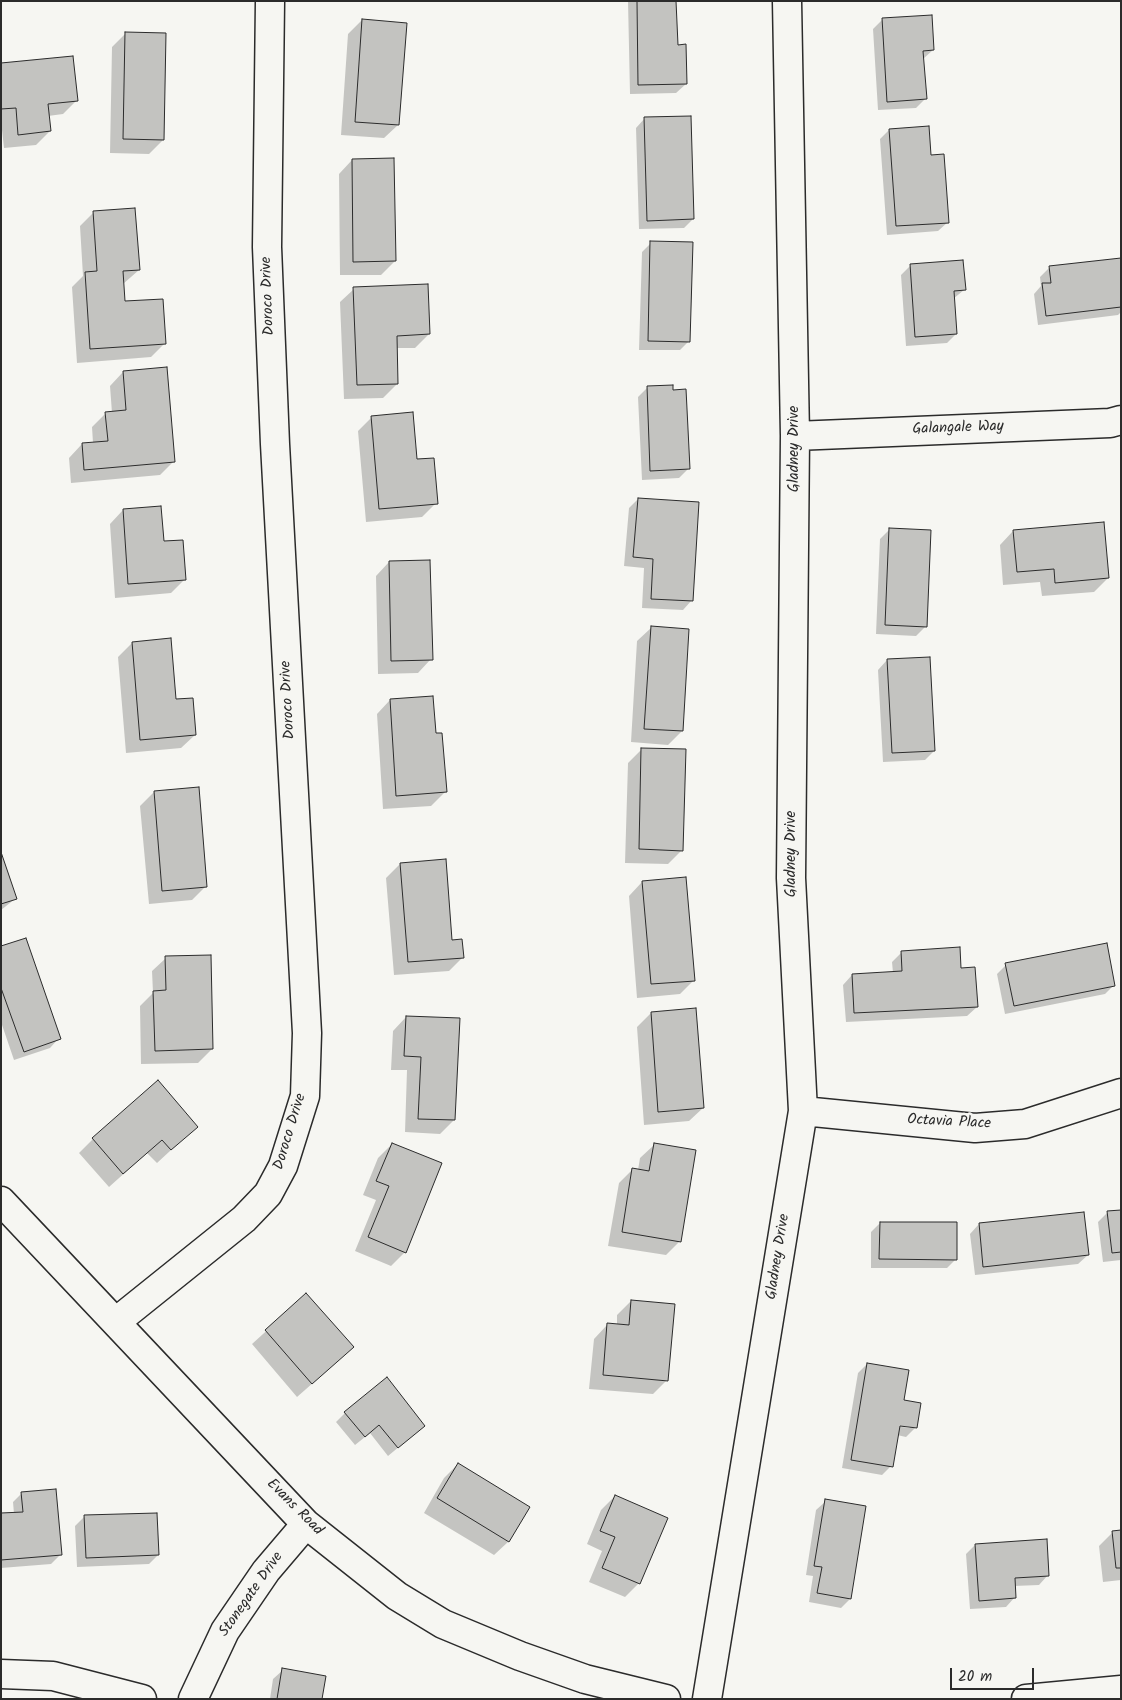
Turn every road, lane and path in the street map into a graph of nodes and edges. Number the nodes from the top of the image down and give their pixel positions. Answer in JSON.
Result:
{"nodes":[{"id":1,"x":270,"y":1,"type":"edge"},
{"id":2,"x":787,"y":1,"type":"edge"},
{"id":3,"x":1121,"y":420,"type":"edge"},
{"id":4,"x":795,"y":436,"type":"junction"},
{"id":5,"x":1121,"y":1093,"type":"edge"},
{"id":6,"x":803,"y":1111,"type":"junction"},
{"id":7,"x":1,"y":1201,"type":"edge"},
{"id":8,"x":117,"y":1321,"type":"junction"},
{"id":9,"x":306,"y":1524,"type":"junction"},
{"id":10,"x":1,"y":1674,"type":"edge"},
{"id":11,"x":1121,"y":1690,"type":"edge"},
{"id":12,"x":142,"y":1699,"type":"edge"},
{"id":13,"x":193,"y":1699,"type":"edge"},
{"id":14,"x":666,"y":1699,"type":"edge"},
{"id":15,"x":706,"y":1699,"type":"edge"},
{"id":16,"x":1026,"y":1699,"type":"edge"}],
"edges":[{"from":1,"to":8,"type":"street","name":"Doroco Drive"},
{"from":2,"to":4,"type":"street","name":"Gladney Drive"},
{"from":3,"to":4,"type":"street","name":"Galangale Way"},
{"from":4,"to":6,"type":"street","name":"Gladney Drive"},
{"from":5,"to":6,"type":"street","name":"Octavia Place"},
{"from":6,"to":15,"type":"street","name":"Gladney Drive"},
{"from":7,"to":8,"type":"street","name":"Evans Road"},
{"from":8,"to":9,"type":"street","name":"Evans Road"},
{"from":9,"to":13,"type":"street","name":"Stonegate Drive"},
{"from":9,"to":14,"type":"street","name":"Evans Road"},
{"from":10,"to":12,"type":"street"},
{"from":11,"to":16,"type":"street"}]}
